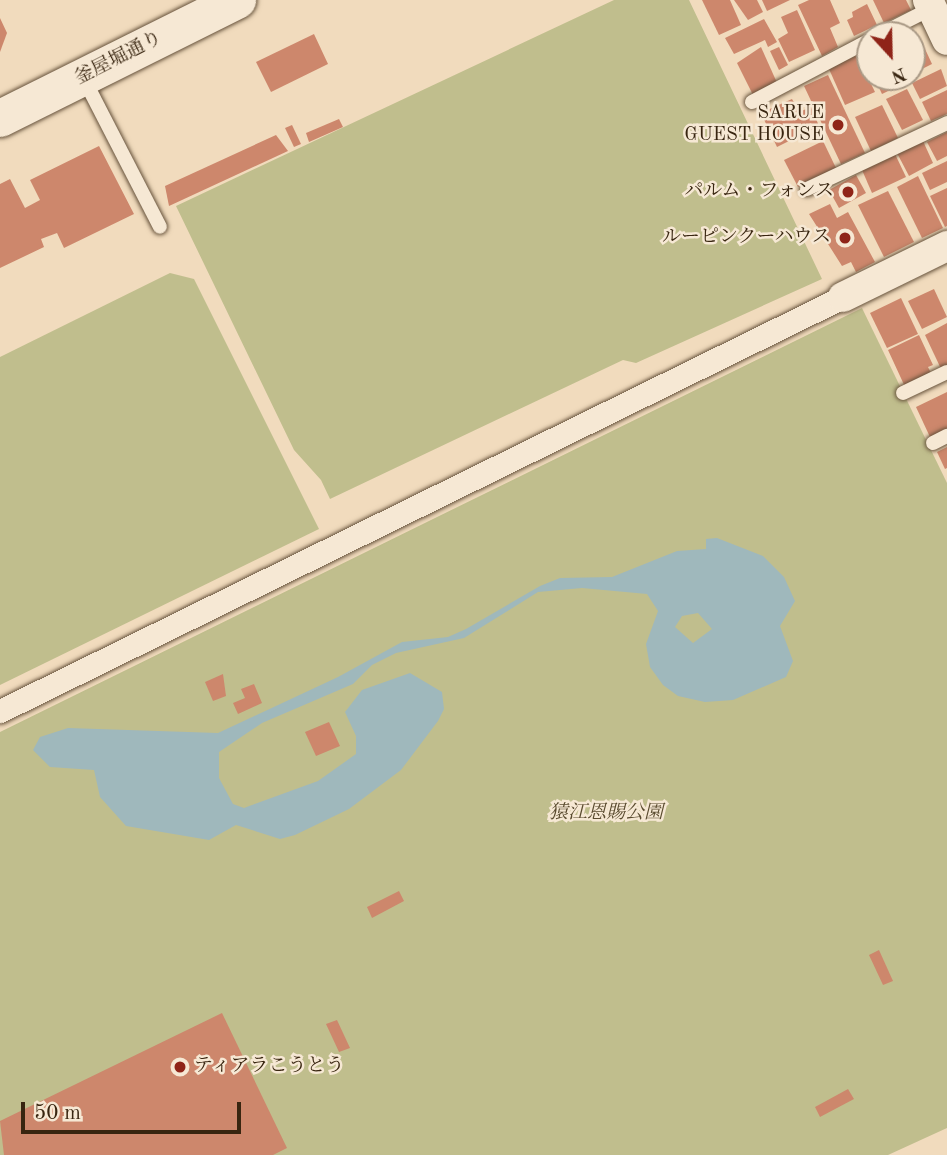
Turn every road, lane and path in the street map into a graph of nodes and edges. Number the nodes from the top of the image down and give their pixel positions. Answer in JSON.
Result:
{"nodes":[{"id":1,"x":237,"y":0,"type":"edge"},
{"id":2,"x":930,"y":4,"type":"edge"},
{"id":3,"x":902,"y":21,"type":"edge"},
{"id":4,"x":947,"y":40,"type":"edge"},
{"id":5,"x":856,"y":47,"type":"edge"},
{"id":6,"x":83,"y":77,"type":"junction"},
{"id":7,"x":752,"y":102,"type":"dead end"},
{"id":8,"x":0,"y":118,"type":"edge"},
{"id":9,"x":947,"y":123,"type":"edge"},
{"id":10,"x":807,"y":189,"type":"dead end"},
{"id":11,"x":160,"y":227,"type":"dead end"},
{"id":12,"x":947,"y":246,"type":"edge"},
{"id":13,"x":843,"y":297,"type":"joint"},
{"id":14,"x":947,"y":372,"type":"edge"},
{"id":15,"x":903,"y":393,"type":"dead end"},
{"id":16,"x":947,"y":436,"type":"edge"},
{"id":17,"x":933,"y":443,"type":"dead end"},
{"id":18,"x":0,"y":711,"type":"edge"}],
"edges":[{"from":1,"to":6,"type":"street","name":"釜屋堀通り"},
{"from":2,"to":3,"type":"lane"},
{"from":2,"to":4,"type":"street"},
{"from":5,"to":7,"type":"lane"},
{"from":6,"to":8,"type":"street","name":"釜屋堀通り"},
{"from":6,"to":11,"type":"lane"},
{"from":9,"to":10,"type":"lane"},
{"from":12,"to":13,"type":"street"},
{"from":13,"to":18,"type":"street"},
{"from":14,"to":15,"type":"lane"},
{"from":16,"to":17,"type":"lane"}]}
